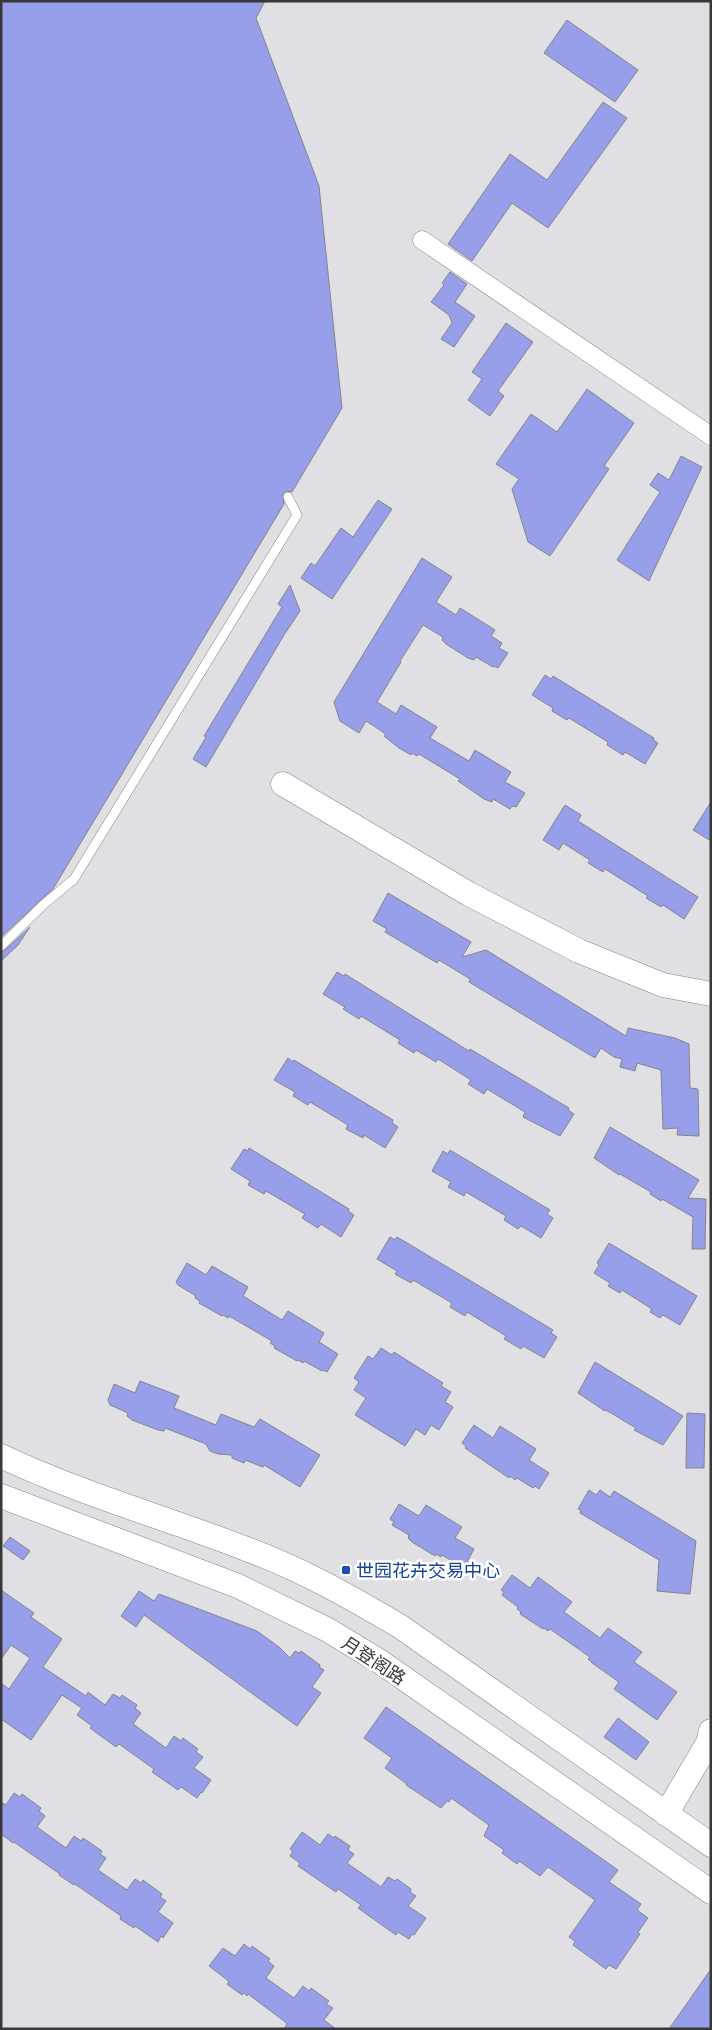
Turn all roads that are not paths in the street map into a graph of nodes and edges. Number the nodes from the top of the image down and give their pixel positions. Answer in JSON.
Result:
{"nodes":[{"id":1,"x":422,"y":240,"type":"dead end"},
{"id":2,"x":711,"y":436,"type":"edge"},
{"id":3,"x":288,"y":497,"type":"dead end"},
{"id":4,"x":283,"y":784,"type":"dead end"},
{"id":5,"x":1,"y":946,"type":"edge"},
{"id":6,"x":711,"y":994,"type":"edge"},
{"id":7,"x":1,"y":1456,"type":"edge"},
{"id":8,"x":1,"y":1496,"type":"edge"},
{"id":9,"x":711,"y":1731,"type":"edge"},
{"id":10,"x":666,"y":1814,"type":"junction"},
{"id":11,"x":711,"y":1846,"type":"edge"},
{"id":12,"x":711,"y":1892,"type":"edge"}],
"edges":[{"from":1,"to":2,"type":"street"},
{"from":3,"to":5,"type":"lane"},
{"from":4,"to":6,"type":"main road"},
{"from":7,"to":10,"type":"main road"},
{"from":8,"to":12,"type":"main road","name":"月登阁路"},
{"from":9,"to":10,"type":"main road"},
{"from":10,"to":11,"type":"main road"}]}
